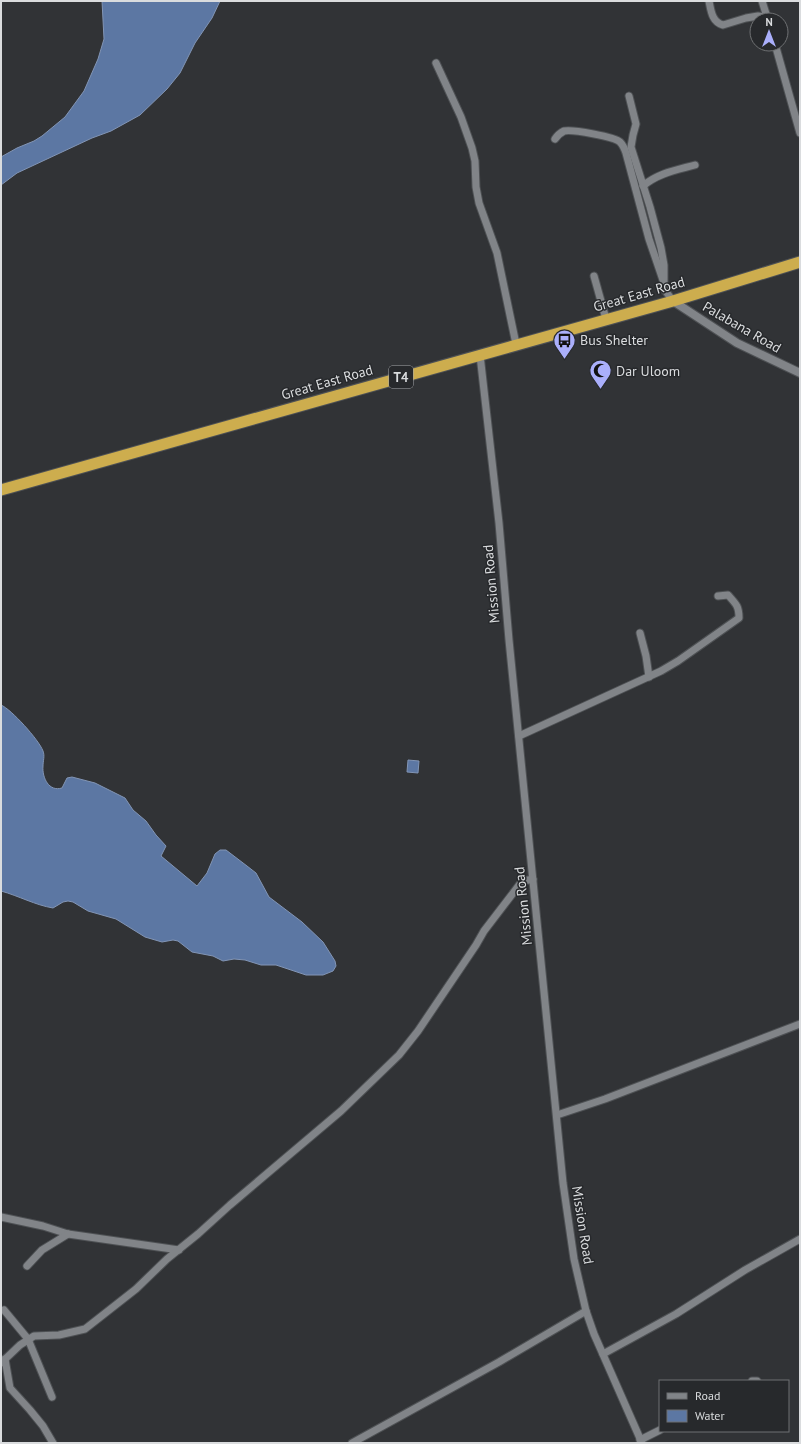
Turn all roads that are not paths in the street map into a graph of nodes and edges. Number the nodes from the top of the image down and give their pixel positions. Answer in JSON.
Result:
{"nodes":[{"id":1,"x":709,"y":1,"type":"edge"},
{"id":2,"x":762,"y":1,"type":"edge"},
{"id":3,"x":766,"y":12,"type":"edge"},
{"id":4,"x":749,"y":18,"type":"edge"},
{"id":5,"x":777,"y":52,"type":"edge"},
{"id":6,"x":436,"y":63,"type":"dead end"},
{"id":7,"x":629,"y":96,"type":"dead end"},
{"id":8,"x":800,"y":133,"type":"edge"},
{"id":9,"x":554,"y":139,"type":"dead end"},
{"id":10,"x":695,"y":165,"type":"dead end"},
{"id":11,"x":643,"y":186,"type":"junction"},
{"id":12,"x":800,"y":262,"type":"edge"},
{"id":13,"x":594,"y":276,"type":"dead end"},
{"id":14,"x":663,"y":280,"type":"junction"},
{"id":15,"x":673,"y":301,"type":"junction"},
{"id":16,"x":606,"y":319,"type":"junction"},
{"id":17,"x":516,"y":344,"type":"junction"},
{"id":18,"x":480,"y":355,"type":"junction"},
{"id":19,"x":800,"y":373,"type":"edge"},
{"id":20,"x":1,"y":490,"type":"edge"},
{"id":21,"x":718,"y":596,"type":"dead end"},
{"id":22,"x":640,"y":633,"type":"dead end"},
{"id":23,"x":649,"y":677,"type":"junction"},
{"id":24,"x":519,"y":736,"type":"junction"},
{"id":25,"x":534,"y":879,"type":"junction"},
{"id":26,"x":800,"y":1024,"type":"edge"},
{"id":27,"x":557,"y":1115,"type":"junction"},
{"id":28,"x":1,"y":1217,"type":"edge"},
{"id":29,"x":68,"y":1234,"type":"junction"},
{"id":30,"x":800,"y":1239,"type":"edge"},
{"id":31,"x":179,"y":1250,"type":"junction"},
{"id":32,"x":27,"y":1266,"type":"dead end"},
{"id":33,"x":4,"y":1310,"type":"dead end"},
{"id":34,"x":586,"y":1311,"type":"junction"},
{"id":35,"x":28,"y":1339,"type":"junction"},
{"id":36,"x":603,"y":1354,"type":"junction"},
{"id":37,"x":3,"y":1361,"type":"edge"},
{"id":38,"x":52,"y":1397,"type":"dead end"},
{"id":39,"x":659,"y":1431,"type":"edge"},
{"id":40,"x":641,"y":1442,"type":"edge"},
{"id":41,"x":53,"y":1443,"type":"edge"},
{"id":42,"x":352,"y":1443,"type":"edge"}],
"edges":[{"from":1,"to":4,"type":"street"},
{"from":2,"to":3,"type":"street"},
{"from":5,"to":8,"type":"street"},
{"from":6,"to":17,"type":"street"},
{"from":7,"to":11,"type":"street"},
{"from":9,"to":14,"type":"street"},
{"from":10,"to":11,"type":"street"},
{"from":11,"to":14,"type":"street"},
{"from":12,"to":15,"type":"highway","name":"Great East Road","number":"T4"},
{"from":13,"to":16,"type":"street"},
{"from":14,"to":15,"type":"street"},
{"from":15,"to":16,"type":"highway","name":"Great East Road","number":"T4"},
{"from":15,"to":19,"type":"street","name":"Palabana Road"},
{"from":16,"to":17,"type":"highway","name":"Great East Road","number":"T4"},
{"from":17,"to":18,"type":"highway","name":"Great East Road","number":"T4"},
{"from":18,"to":20,"type":"highway","name":"Great East Road","number":"T4"},
{"from":18,"to":24,"type":"street","name":"Mission Road"},
{"from":21,"to":23,"type":"street"},
{"from":22,"to":23,"type":"street"},
{"from":23,"to":24,"type":"street"},
{"from":24,"to":25,"type":"street","name":"Mission Road"},
{"from":25,"to":27,"type":"street","name":"Mission Road"},
{"from":25,"to":31,"type":"street"},
{"from":26,"to":27,"type":"street"},
{"from":27,"to":34,"type":"street","name":"Mission Road"},
{"from":28,"to":29,"type":"street"},
{"from":29,"to":31,"type":"street"},
{"from":29,"to":32,"type":"street"},
{"from":30,"to":36,"type":"street"},
{"from":31,"to":35,"type":"street"},
{"from":33,"to":35,"type":"street"},
{"from":34,"to":36,"type":"street","name":"Mission Road"},
{"from":34,"to":42,"type":"street"},
{"from":35,"to":37,"type":"street"},
{"from":35,"to":38,"type":"street"},
{"from":36,"to":40,"type":"street","name":"Mission Road"},
{"from":37,"to":41,"type":"street"},
{"from":39,"to":40,"type":"street"}]}
